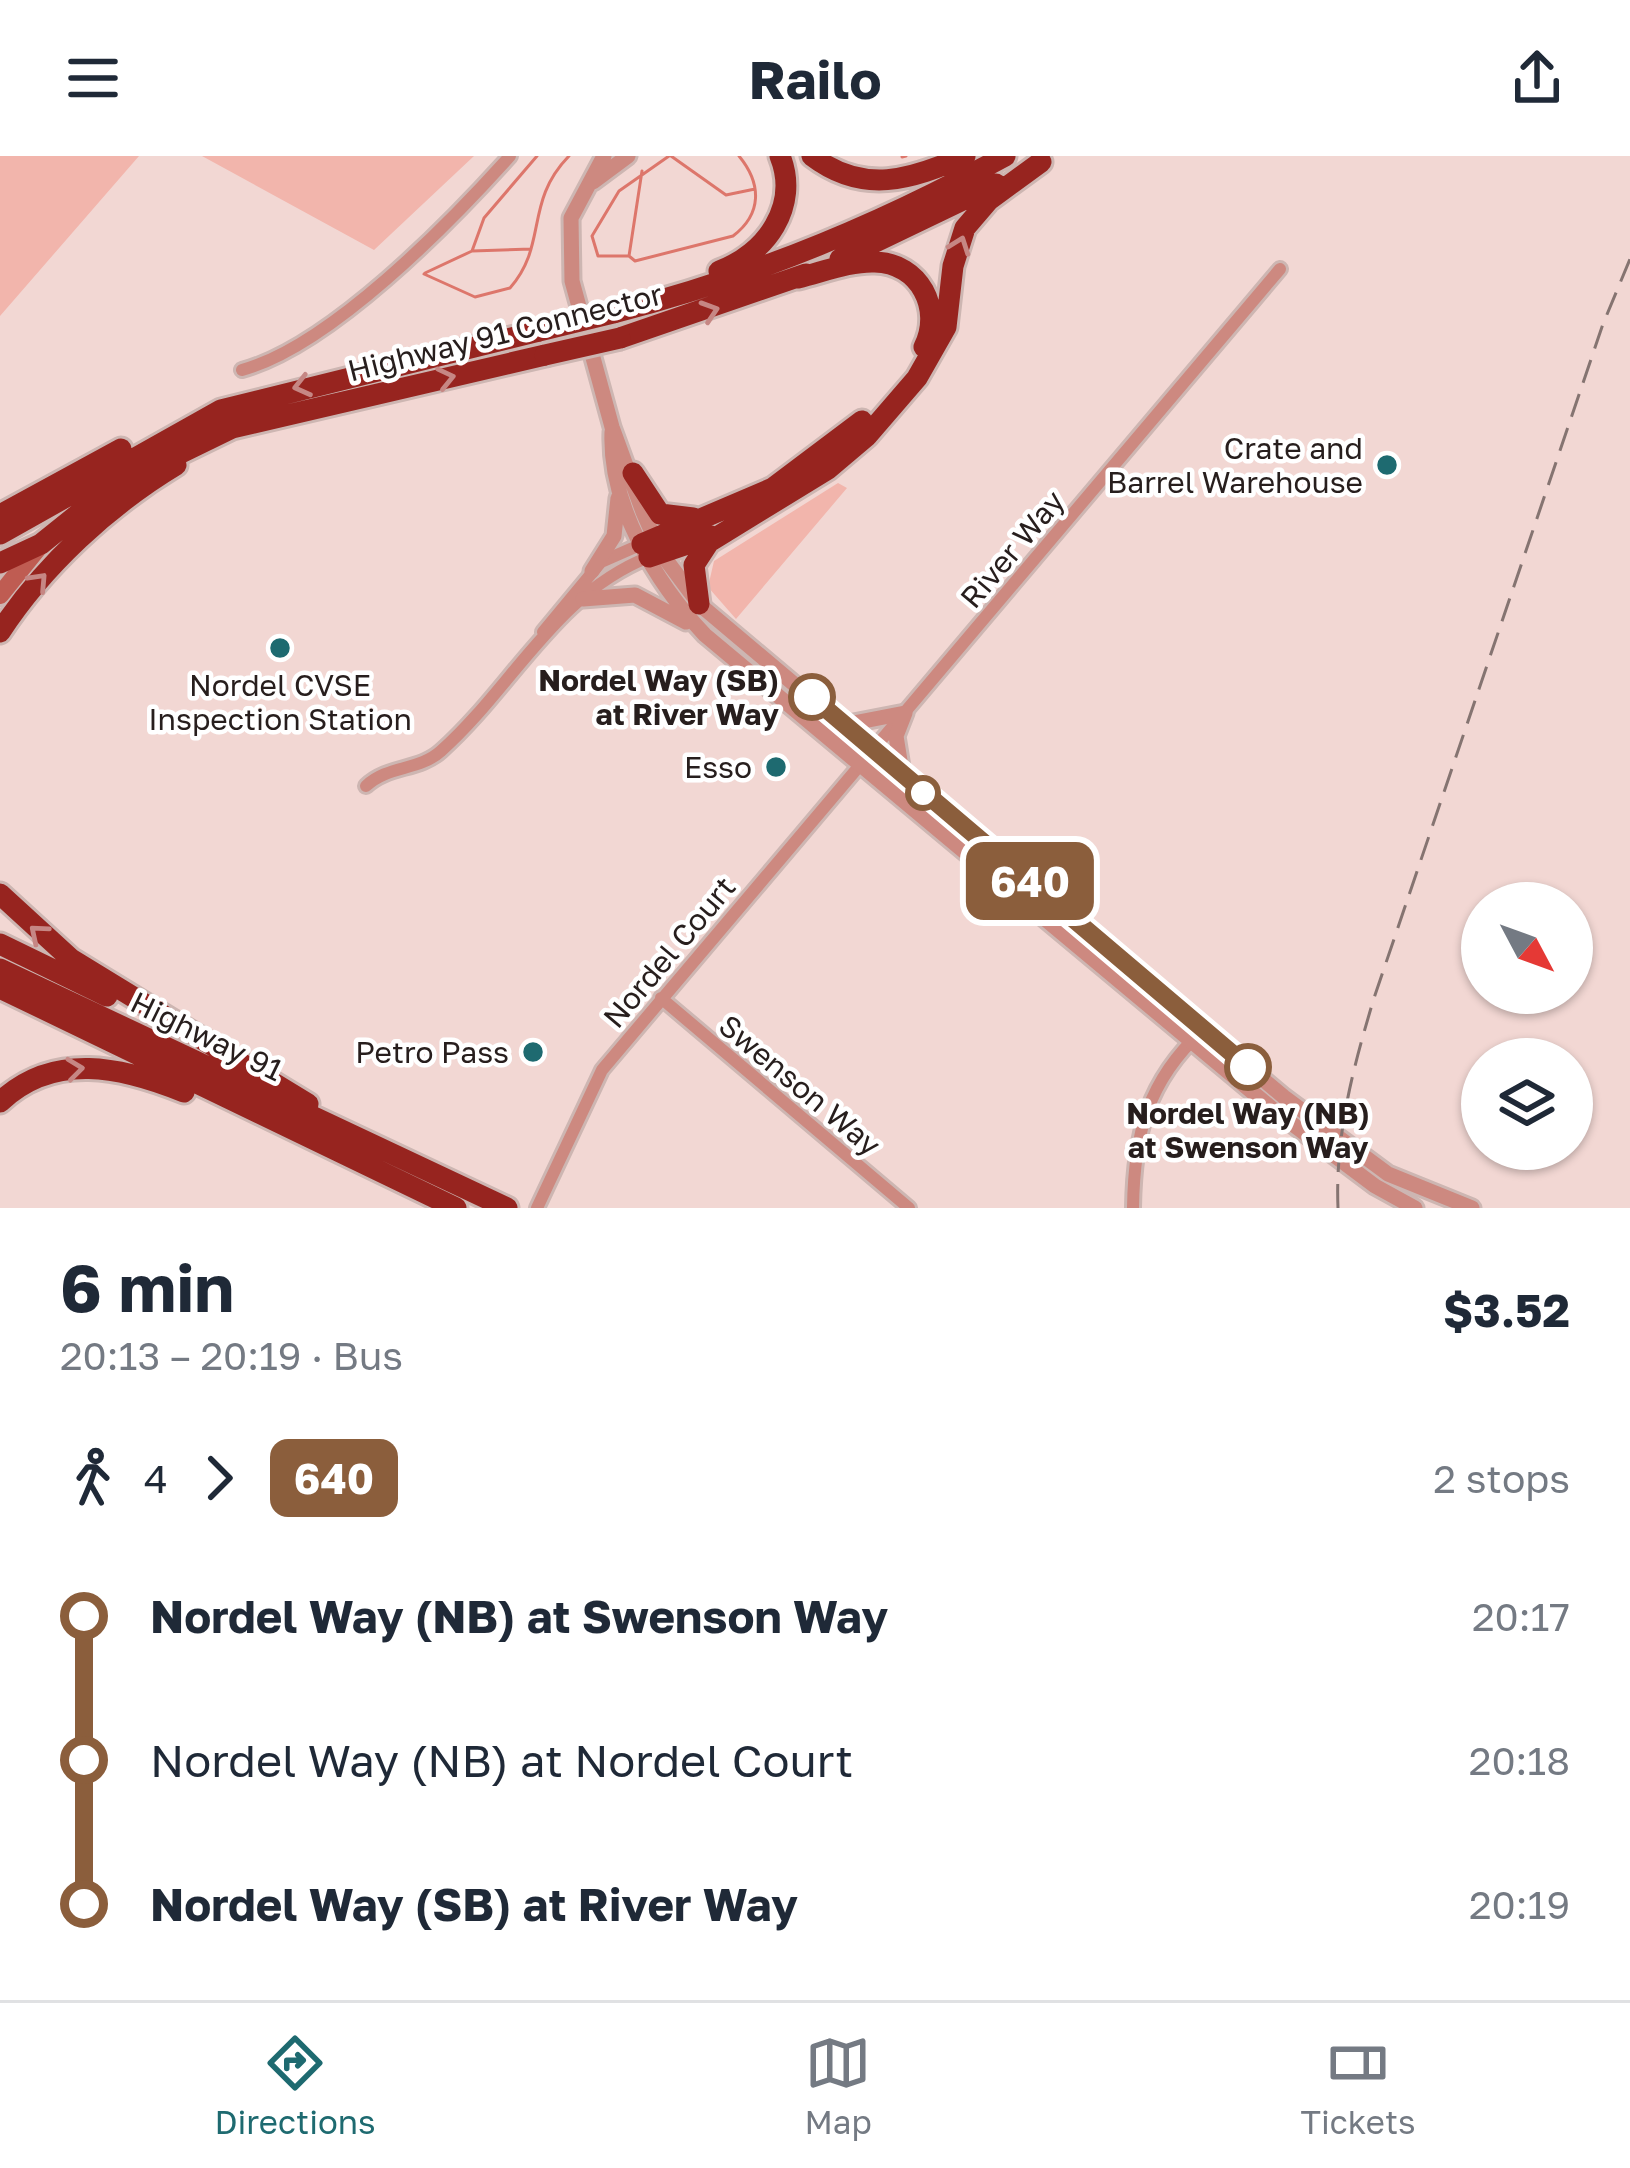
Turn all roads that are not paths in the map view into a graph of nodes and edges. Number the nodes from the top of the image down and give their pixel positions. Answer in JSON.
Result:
{"nodes":[{"id":1,"x":510,"y":156,"type":"edge"},
{"id":2,"x":604,"y":156,"type":"edge"},
{"id":3,"x":628,"y":156,"type":"edge"},
{"id":4,"x":776,"y":156,"type":"edge"},
{"id":5,"x":812,"y":156,"type":"edge"},
{"id":6,"x":965,"y":156,"type":"edge"},
{"id":7,"x":1005,"y":156,"type":"edge"},
{"id":8,"x":1046,"y":159,"type":"edge"},
{"id":9,"x":586,"y":187,"type":"junction"},
{"id":10,"x":1280,"y":269,"type":"dead end"},
{"id":11,"x":798,"y":278,"type":"junction"},
{"id":12,"x":613,"y":314,"type":"junction"},
{"id":13,"x":242,"y":370,"type":"dead end"},
{"id":14,"x":221,"y":410,"type":"junction"},
{"id":15,"x":291,"y":414,"type":"junction"},
{"id":16,"x":626,"y":481,"type":"junction"},
{"id":17,"x":0,"y":515,"type":"edge"},
{"id":18,"x":719,"y":524,"type":"junction"},
{"id":19,"x":0,"y":535,"type":"edge"},
{"id":20,"x":41,"y":544,"type":"junction"},
{"id":21,"x":652,"y":548,"type":"junction"},
{"id":22,"x":0,"y":563,"type":"edge"},
{"id":23,"x":592,"y":571,"type":"junction"},
{"id":24,"x":0,"y":595,"type":"edge"},
{"id":25,"x":584,"y":599,"type":"junction"},
{"id":26,"x":699,"y":604,"type":"junction"},
{"id":27,"x":0,"y":632,"type":"edge"},
{"id":28,"x":705,"y":635,"type":"junction"},
{"id":29,"x":539,"y":638,"type":"junction"},
{"id":30,"x":905,"y":713,"type":"junction"},
{"id":31,"x":843,"y":724,"type":"junction"},
{"id":32,"x":873,"y":751,"type":"junction"},
{"id":33,"x":861,"y":764,"type":"junction"},
{"id":34,"x":902,"y":776,"type":"junction"},
{"id":35,"x":367,"y":786,"type":"dead end"},
{"id":36,"x":0,"y":894,"type":"edge"},
{"id":37,"x":0,"y":944,"type":"edge"},
{"id":38,"x":0,"y":969,"type":"edge"},
{"id":39,"x":0,"y":988,"type":"edge"},
{"id":40,"x":661,"y":998,"type":"junction"},
{"id":41,"x":1197,"y":1035,"type":"junction"},
{"id":42,"x":205,"y":1045,"type":"junction"},
{"id":43,"x":0,"y":1102,"type":"edge"},
{"id":44,"x":358,"y":1161,"type":"junction"},
{"id":45,"x":387,"y":1162,"type":"junction"},
{"id":46,"x":1384,"y":1191,"type":"junction"},
{"id":47,"x":456,"y":1208,"type":"edge"},
{"id":48,"x":507,"y":1208,"type":"edge"},
{"id":49,"x":538,"y":1208,"type":"edge"},
{"id":50,"x":909,"y":1208,"type":"edge"},
{"id":51,"x":1132,"y":1208,"type":"edge"},
{"id":52,"x":1415,"y":1208,"type":"edge"},
{"id":53,"x":1440,"y":1208,"type":"edge"},
{"id":54,"x":1472,"y":1208,"type":"edge"}],
"edges":[{"from":1,"to":13,"type":"street"},
{"from":2,"to":9,"type":"street"},
{"from":3,"to":9,"type":"street"},
{"from":4,"to":12,"type":"highway"},
{"from":5,"to":6,"type":"highway"},
{"from":7,"to":12,"type":"highway","name":"Highway 91 Connector"},
{"from":8,"to":11,"type":"highway","name":"Highway 91 Connector"},
{"from":18,"to":8,"type":"highway","one_way":true},
{"from":9,"to":16,"type":"street"},
{"from":10,"to":30,"type":"street","name":"River Way"},
{"from":15,"to":11,"type":"highway","name":"Highway 91 Connector","one_way":true,"bridge":true},
{"from":11,"to":18,"type":"highway"},
{"from":12,"to":14,"type":"highway","name":"Highway 91 Connector","one_way":true,"bridge":true},
{"from":14,"to":17,"type":"highway"},
{"from":14,"to":19,"type":"highway","name":"Highway 91 Connector"},
{"from":15,"to":20,"type":"highway","name":"Highway 91 Connector"},
{"from":27,"to":15,"type":"highway","one_way":true},
{"from":16,"to":18,"type":"highway"},
{"from":16,"to":21,"type":"street"},
{"from":16,"to":23,"type":"street"},
{"from":18,"to":21,"type":"highway"},
{"from":18,"to":26,"type":"highway"},
{"from":20,"to":22,"type":"highway"},
{"from":20,"to":24,"type":"main road","name":"Highway 91 Connector"},
{"from":21,"to":23,"type":"street"},
{"from":21,"to":25,"type":"street"},
{"from":21,"to":26,"type":"street"},
{"from":21,"to":28,"type":"street"},
{"from":23,"to":29,"type":"street"},
{"from":25,"to":28,"type":"street"},
{"from":25,"to":29,"type":"street"},
{"from":26,"to":31,"type":"street"},
{"from":28,"to":33,"type":"street"},
{"from":29,"to":35,"type":"street"},
{"from":30,"to":31,"type":"street"},
{"from":30,"to":32,"type":"street","name":"River Way"},
{"from":30,"to":34,"type":"street"},
{"from":31,"to":32,"type":"street"},
{"from":32,"to":33,"type":"street","name":"Nordel Court"},
{"from":32,"to":34,"type":"street"},
{"from":33,"to":40,"type":"street","name":"Nordel Court"},
{"from":33,"to":41,"type":"street"},
{"from":34,"to":41,"type":"street"},
{"from":42,"to":36,"type":"highway","one_way":true},
{"from":37,"to":42,"type":"highway"},
{"from":38,"to":45,"type":"highway","name":"Highway 91"},
{"from":39,"to":44,"type":"highway","name":"Highway 91"},
{"from":40,"to":49,"type":"street","name":"Nordel Court"},
{"from":40,"to":50,"type":"street","name":"Swenson Way"},
{"from":41,"to":46,"type":"street"},
{"from":41,"to":51,"type":"street"},
{"from":41,"to":54,"type":"street"},
{"from":42,"to":45,"type":"highway"},
{"from":43,"to":44,"type":"highway","one_way":true},
{"from":44,"to":45,"type":"highway","name":"Highway 91"},
{"from":45,"to":47,"type":"highway"},
{"from":45,"to":48,"type":"highway"},
{"from":46,"to":52,"type":"street"},
{"from":46,"to":53,"type":"street"}]}
